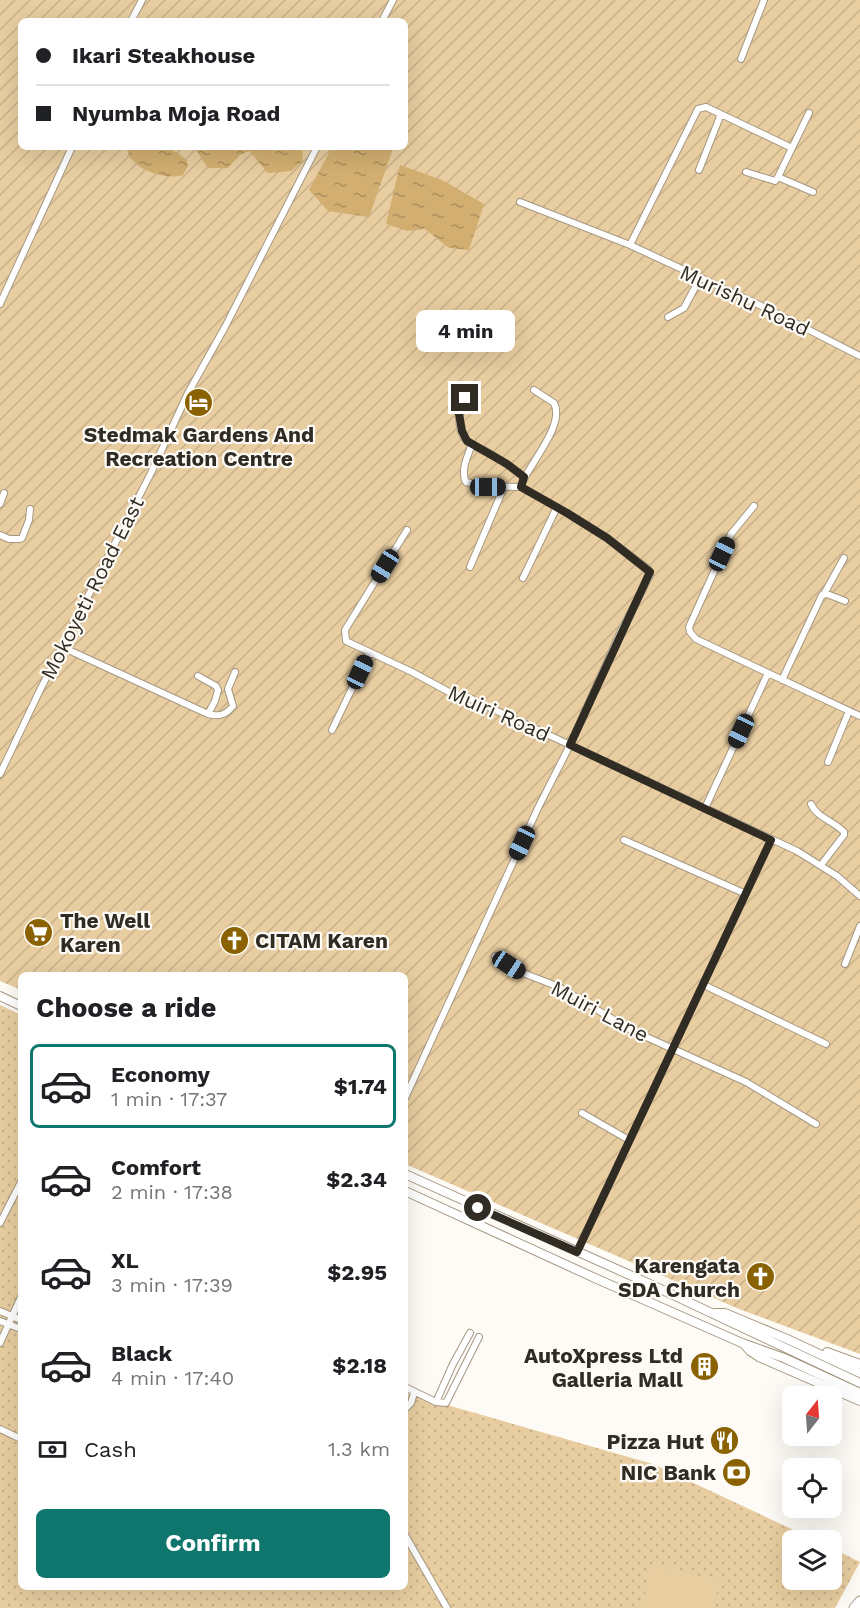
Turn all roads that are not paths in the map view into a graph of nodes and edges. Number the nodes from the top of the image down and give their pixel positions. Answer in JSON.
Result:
{"nodes":[{"id":1,"x":142,"y":0,"type":"edge"},
{"id":2,"x":393,"y":0,"type":"edge"},
{"id":3,"x":764,"y":0,"type":"edge"},
{"id":4,"x":133,"y":18,"type":"edge"},
{"id":5,"x":384,"y":18,"type":"edge"},
{"id":6,"x":741,"y":58,"type":"dead end"},
{"id":7,"x":809,"y":113,"type":"dead end"},
{"id":8,"x":722,"y":114,"type":"junction"},
{"id":9,"x":792,"y":148,"type":"junction"},
{"id":10,"x":71,"y":150,"type":"edge"},
{"id":11,"x":315,"y":150,"type":"edge"},
{"id":12,"x":699,"y":170,"type":"dead end"},
{"id":13,"x":746,"y":172,"type":"dead end"},
{"id":14,"x":778,"y":177,"type":"junction"},
{"id":15,"x":813,"y":192,"type":"dead end"},
{"id":16,"x":520,"y":202,"type":"dead end"},
{"id":17,"x":630,"y":245,"type":"junction"},
{"id":18,"x":700,"y":278,"type":"junction"},
{"id":19,"x":0,"y":304,"type":"edge"},
{"id":20,"x":668,"y":316,"type":"dead end"},
{"id":21,"x":860,"y":356,"type":"edge"},
{"id":22,"x":534,"y":390,"type":"dead end"},
{"id":23,"x":471,"y":391,"type":"dead end"},
{"id":24,"x":472,"y":444,"type":"junction"},
{"id":25,"x":524,"y":477,"type":"junction"},
{"id":26,"x":504,"y":487,"type":"junction"},
{"id":27,"x":521,"y":487,"type":"junction"},
{"id":28,"x":4,"y":493,"type":"dead end"},
{"id":29,"x":0,"y":504,"type":"edge"},
{"id":30,"x":754,"y":506,"type":"dead end"},
{"id":31,"x":557,"y":507,"type":"junction"},
{"id":32,"x":30,"y":509,"type":"dead end"},
{"id":33,"x":407,"y":530,"type":"dead end"},
{"id":34,"x":0,"y":535,"type":"edge"},
{"id":35,"x":844,"y":558,"type":"dead end"},
{"id":36,"x":470,"y":567,"type":"dead end"},
{"id":37,"x":523,"y":578,"type":"dead end"},
{"id":38,"x":824,"y":594,"type":"junction"},
{"id":39,"x":845,"y":601,"type":"dead end"},
{"id":40,"x":62,"y":647,"type":"junction"},
{"id":41,"x":369,"y":653,"type":"junction"},
{"id":42,"x":235,"y":672,"type":"dead end"},
{"id":43,"x":768,"y":673,"type":"junction"},
{"id":44,"x":198,"y":676,"type":"dead end"},
{"id":45,"x":782,"y":680,"type":"junction"},
{"id":46,"x":849,"y":711,"type":"junction"},
{"id":47,"x":208,"y":714,"type":"junction"},
{"id":48,"x":860,"y":716,"type":"edge"},
{"id":49,"x":332,"y":730,"type":"dead end"},
{"id":50,"x":570,"y":745,"type":"junction"},
{"id":51,"x":828,"y":762,"type":"dead end"},
{"id":52,"x":0,"y":774,"type":"edge"},
{"id":53,"x":811,"y":804,"type":"dead end"},
{"id":54,"x":705,"y":808,"type":"junction"},
{"id":55,"x":624,"y":840,"type":"dead end"},
{"id":56,"x":771,"y":840,"type":"junction"},
{"id":57,"x":821,"y":865,"type":"junction"},
{"id":58,"x":746,"y":894,"type":"junction"},
{"id":59,"x":860,"y":896,"type":"edge"},
{"id":60,"x":860,"y":926,"type":"edge"},
{"id":61,"x":495,"y":956,"type":"dead end"},
{"id":62,"x":845,"y":964,"type":"dead end"},
{"id":63,"x":704,"y":985,"type":"junction"},
{"id":64,"x":0,"y":996,"type":"edge"},
{"id":65,"x":18,"y":1005,"type":"edge"},
{"id":66,"x":826,"y":1044,"type":"dead end"},
{"id":67,"x":674,"y":1048,"type":"junction"},
{"id":68,"x":408,"y":1091,"type":"edge"},
{"id":69,"x":582,"y":1113,"type":"dead end"},
{"id":70,"x":816,"y":1124,"type":"dead end"},
{"id":71,"x":629,"y":1140,"type":"junction"},
{"id":72,"x":408,"y":1175,"type":"edge"},
{"id":73,"x":18,"y":1188,"type":"edge"},
{"id":74,"x":408,"y":1192,"type":"edge"},
{"id":75,"x":0,"y":1223,"type":"edge"},
{"id":76,"x":577,"y":1252,"type":"junction"},
{"id":77,"x":18,"y":1304,"type":"edge"},
{"id":78,"x":0,"y":1311,"type":"edge"},
{"id":79,"x":709,"y":1313,"type":"junction"},
{"id":80,"x":13,"y":1316,"type":"junction"},
{"id":81,"x":18,"y":1318,"type":"edge"},
{"id":82,"x":0,"y":1321,"type":"edge"},
{"id":83,"x":9,"y":1323,"type":"junction"},
{"id":84,"x":18,"y":1328,"type":"edge"},
{"id":85,"x":470,"y":1333,"type":"dead end"},
{"id":86,"x":479,"y":1337,"type":"dead end"},
{"id":87,"x":787,"y":1339,"type":"junction"},
{"id":88,"x":0,"y":1343,"type":"edge"},
{"id":89,"x":742,"y":1343,"type":"junction"},
{"id":90,"x":860,"y":1364,"type":"edge"},
{"id":91,"x":860,"y":1373,"type":"edge"},
{"id":92,"x":860,"y":1383,"type":"edge"},
{"id":93,"x":408,"y":1389,"type":"edge"},
{"id":94,"x":860,"y":1392,"type":"edge"},
{"id":95,"x":414,"y":1393,"type":"junction"},
{"id":96,"x":860,"y":1401,"type":"edge"},
{"id":97,"x":436,"y":1402,"type":"junction"},
{"id":98,"x":408,"y":1406,"type":"edge"},
{"id":99,"x":0,"y":1429,"type":"edge"},
{"id":100,"x":18,"y":1438,"type":"edge"},
{"id":101,"x":408,"y":1540,"type":"edge"},
{"id":102,"x":860,"y":1601,"type":"edge"},
{"id":103,"x":447,"y":1608,"type":"edge"},
{"id":104,"x":854,"y":1608,"type":"edge"}],
"edges":[{"from":1,"to":4,"type":"street"},
{"from":2,"to":5,"type":"street"},
{"from":3,"to":6,"type":"street"},
{"from":7,"to":9,"type":"street"},
{"from":8,"to":9,"type":"street"},
{"from":8,"to":12,"type":"street"},
{"from":8,"to":17,"type":"street"},
{"from":9,"to":14,"type":"street"},
{"from":10,"to":19,"type":"street"},
{"from":11,"to":40,"type":"street","name":"Mokoyeti Road East"},
{"from":13,"to":14,"type":"street"},
{"from":14,"to":15,"type":"street"},
{"from":16,"to":17,"type":"street","name":"Murishu Road"},
{"from":17,"to":18,"type":"street","name":"Murishu Road"},
{"from":18,"to":20,"type":"street"},
{"from":18,"to":21,"type":"street","name":"Murishu Road"},
{"from":22,"to":25,"type":"street"},
{"from":23,"to":24,"type":"street"},
{"from":24,"to":25,"type":"street"},
{"from":24,"to":26,"type":"street"},
{"from":25,"to":27,"type":"street"},
{"from":26,"to":27,"type":"street"},
{"from":26,"to":36,"type":"street"},
{"from":27,"to":31,"type":"street"},
{"from":28,"to":29,"type":"street"},
{"from":30,"to":43,"type":"street"},
{"from":31,"to":37,"type":"street"},
{"from":31,"to":50,"type":"street"},
{"from":32,"to":34,"type":"street"},
{"from":33,"to":41,"type":"street","name":"Muiri Road"},
{"from":35,"to":38,"type":"street"},
{"from":38,"to":39,"type":"street"},
{"from":38,"to":45,"type":"street"},
{"from":40,"to":47,"type":"street"},
{"from":40,"to":52,"type":"street","name":"Mokoyeti Road East"},
{"from":41,"to":49,"type":"street"},
{"from":41,"to":50,"type":"street","name":"Muiri Road"},
{"from":42,"to":47,"type":"street"},
{"from":43,"to":45,"type":"street"},
{"from":43,"to":54,"type":"street"},
{"from":44,"to":47,"type":"street"},
{"from":45,"to":46,"type":"street"},
{"from":46,"to":48,"type":"street"},
{"from":46,"to":51,"type":"street"},
{"from":50,"to":54,"type":"street","name":"Muiri Road"},
{"from":50,"to":68,"type":"street"},
{"from":53,"to":57,"type":"street"},
{"from":54,"to":56,"type":"street","name":"Muiri Road"},
{"from":55,"to":58,"type":"street"},
{"from":56,"to":57,"type":"street","name":"Muiri Road"},
{"from":56,"to":58,"type":"street","name":"Muiri Lane"},
{"from":57,"to":59,"type":"street","name":"Muiri Road"},
{"from":58,"to":63,"type":"street","name":"Muiri Lane"},
{"from":60,"to":62,"type":"street"},
{"from":61,"to":67,"type":"street","name":"Muiri Lane"},
{"from":63,"to":66,"type":"street"},
{"from":63,"to":67,"type":"street","name":"Muiri Lane"},
{"from":64,"to":65,"type":"main road"},
{"from":67,"to":70,"type":"street","name":"Muiri Lane"},
{"from":67,"to":71,"type":"street","name":"Muiri Lane"},
{"from":69,"to":71,"type":"street"},
{"from":71,"to":76,"type":"street","name":"Muiri Lane"},
{"from":72,"to":76,"type":"main road"},
{"from":73,"to":75,"type":"street"},
{"from":74,"to":89,"type":"main road"},
{"from":76,"to":79,"type":"main road"},
{"from":77,"to":80,"type":"street"},
{"from":78,"to":80,"type":"street"},
{"from":79,"to":87,"type":"main road"},
{"from":79,"to":92,"type":"main road"},
{"from":80,"to":81,"type":"street"},
{"from":80,"to":83,"type":"street"},
{"from":82,"to":83,"type":"street"},
{"from":83,"to":84,"type":"street"},
{"from":83,"to":88,"type":"street"},
{"from":85,"to":97,"type":"street"},
{"from":86,"to":97,"type":"street"},
{"from":87,"to":90,"type":"main road"},
{"from":87,"to":91,"type":"main road"},
{"from":89,"to":94,"type":"main road"},
{"from":89,"to":96,"type":"main road"},
{"from":93,"to":95,"type":"street"},
{"from":95,"to":97,"type":"street"},
{"from":95,"to":98,"type":"street"},
{"from":99,"to":100,"type":"street"},
{"from":101,"to":103,"type":"street"},
{"from":102,"to":104,"type":"highway"}]}
